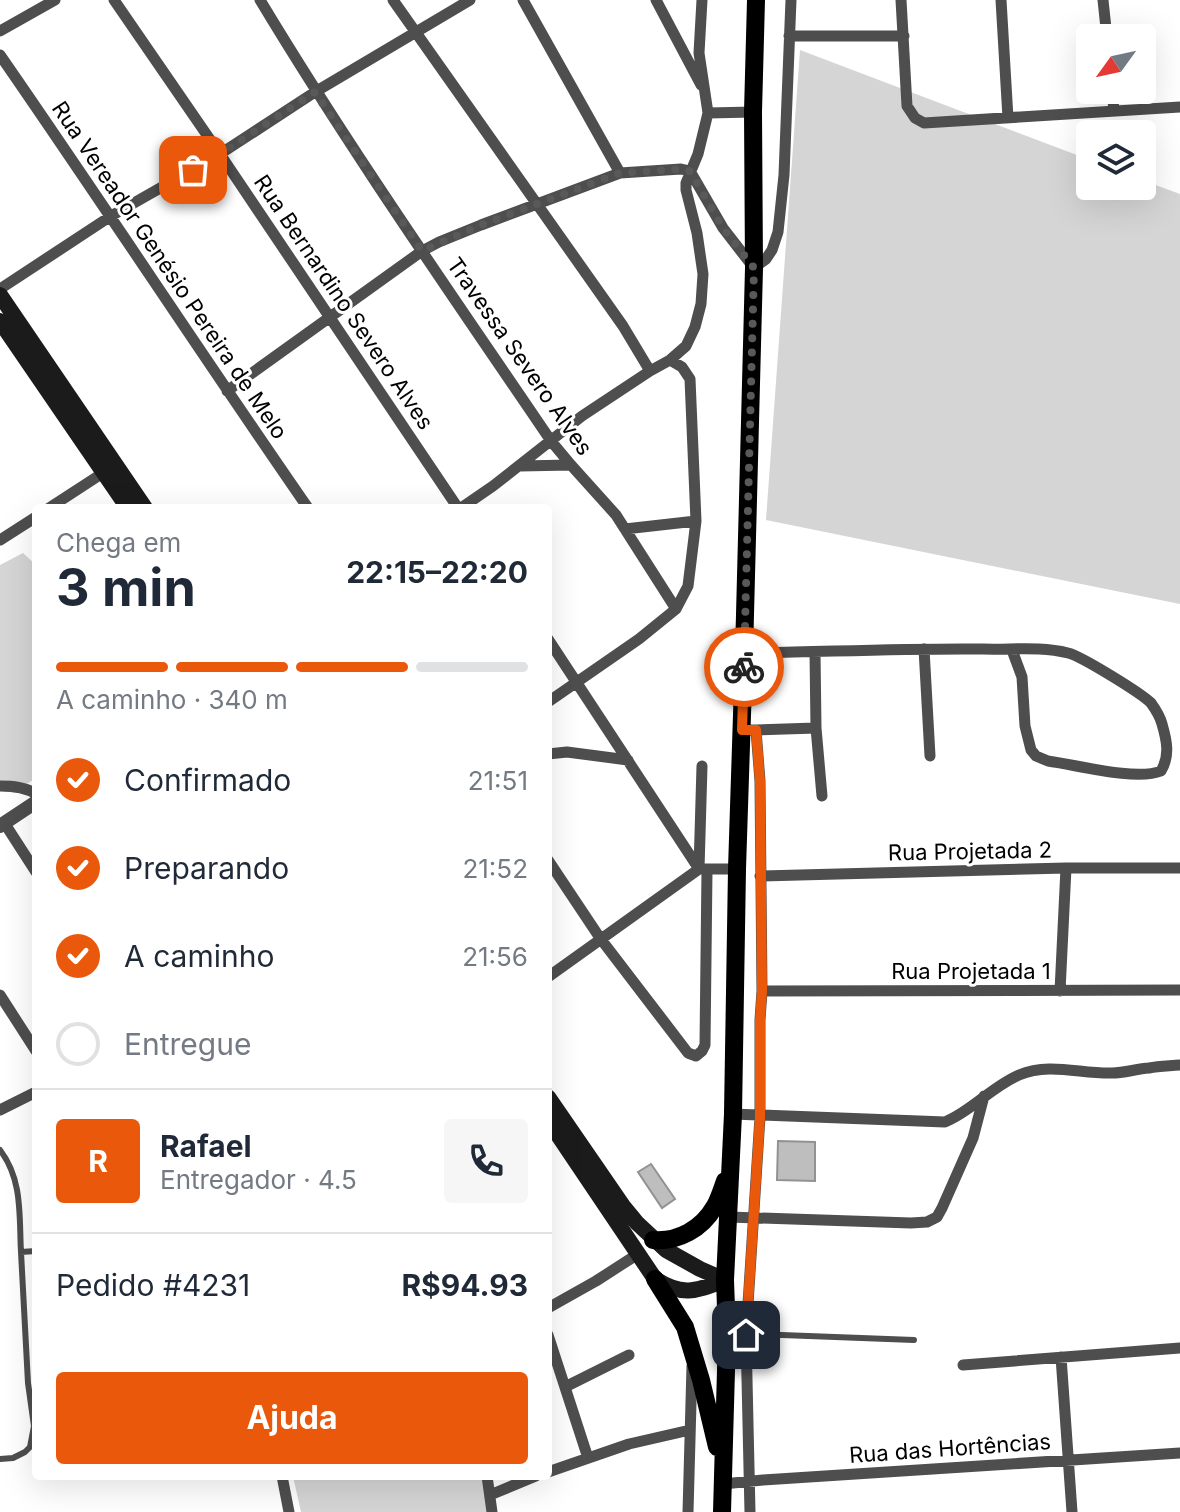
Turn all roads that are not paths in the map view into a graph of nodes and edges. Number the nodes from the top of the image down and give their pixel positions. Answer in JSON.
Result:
{"nodes":[{"id":1,"x":55,"y":0,"type":"edge"},
{"id":2,"x":114,"y":0,"type":"edge"},
{"id":3,"x":260,"y":0,"type":"edge"},
{"id":4,"x":393,"y":0,"type":"edge"},
{"id":5,"x":470,"y":0,"type":"edge"},
{"id":6,"x":523,"y":0,"type":"edge"},
{"id":7,"x":656,"y":0,"type":"edge"},
{"id":8,"x":702,"y":0,"type":"edge"},
{"id":9,"x":756,"y":0,"type":"edge"},
{"id":10,"x":791,"y":0,"type":"edge"},
{"id":11,"x":901,"y":0,"type":"edge"},
{"id":12,"x":1001,"y":0,"type":"edge"},
{"id":13,"x":1103,"y":0,"type":"edge"},
{"id":14,"x":1106,"y":24,"type":"edge"},
{"id":15,"x":0,"y":31,"type":"edge"},
{"id":16,"x":415,"y":32,"type":"junction"},
{"id":17,"x":789,"y":36,"type":"junction"},
{"id":18,"x":904,"y":36,"type":"junction"},
{"id":19,"x":0,"y":55,"type":"edge"},
{"id":20,"x":315,"y":92,"type":"junction"},
{"id":21,"x":705,"y":93,"type":"junction"},
{"id":22,"x":1113,"y":104,"type":"edge"},
{"id":23,"x":1180,"y":107,"type":"edge"},
{"id":24,"x":1114,"y":111,"type":"junction"},
{"id":25,"x":753,"y":112,"type":"junction"},
{"id":26,"x":708,"y":113,"type":"junction"},
{"id":27,"x":1008,"y":118,"type":"junction"},
{"id":28,"x":220,"y":154,"type":"junction"},
{"id":29,"x":690,"y":171,"type":"junction"},
{"id":30,"x":620,"y":173,"type":"junction"},
{"id":31,"x":535,"y":204,"type":"junction"},
{"id":32,"x":111,"y":216,"type":"junction"},
{"id":33,"x":422,"y":251,"type":"junction"},
{"id":34,"x":754,"y":268,"type":"junction"},
{"id":35,"x":0,"y":292,"type":"edge"},
{"id":36,"x":330,"y":318,"type":"junction"},
{"id":37,"x":0,"y":321,"type":"edge"},
{"id":38,"x":670,"y":360,"type":"junction"},
{"id":39,"x":650,"y":371,"type":"junction"},
{"id":40,"x":227,"y":391,"type":"junction"},
{"id":41,"x":551,"y":441,"type":"junction"},
{"id":42,"x":571,"y":465,"type":"junction"},
{"id":43,"x":520,"y":466,"type":"junction"},
{"id":44,"x":110,"y":469,"type":"junction"},
{"id":45,"x":55,"y":504,"type":"edge"},
{"id":46,"x":126,"y":504,"type":"edge"},
{"id":47,"x":141,"y":504,"type":"edge"},
{"id":48,"x":305,"y":504,"type":"edge"},
{"id":49,"x":456,"y":504,"type":"edge"},
{"id":50,"x":465,"y":504,"type":"edge"},
{"id":51,"x":32,"y":520,"type":"edge"},
{"id":52,"x":696,"y":521,"type":"junction"},
{"id":53,"x":625,"y":529,"type":"junction"},
{"id":54,"x":0,"y":540,"type":"edge"},
{"id":55,"x":676,"y":609,"type":"junction"},
{"id":56,"x":552,"y":645,"type":"edge"},
{"id":57,"x":924,"y":649,"type":"junction"},
{"id":58,"x":1012,"y":650,"type":"junction"},
{"id":59,"x":815,"y":652,"type":"junction"},
{"id":60,"x":744,"y":653,"type":"junction"},
{"id":61,"x":577,"y":681,"type":"junction"},
{"id":62,"x":552,"y":699,"type":"edge"},
{"id":63,"x":816,"y":728,"type":"junction"},
{"id":64,"x":749,"y":730,"type":"junction"},
{"id":65,"x":552,"y":754,"type":"edge"},
{"id":66,"x":930,"y":756,"type":"dead end"},
{"id":67,"x":628,"y":760,"type":"junction"},
{"id":68,"x":702,"y":766,"type":"dead end"},
{"id":69,"x":0,"y":786,"type":"edge"},
{"id":70,"x":32,"y":792,"type":"edge"},
{"id":71,"x":822,"y":796,"type":"dead end"},
{"id":72,"x":32,"y":805,"type":"edge"},
{"id":73,"x":2,"y":825,"type":"edge"},
{"id":74,"x":32,"y":866,"type":"edge"},
{"id":75,"x":552,"y":866,"type":"edge"},
{"id":76,"x":1066,"y":868,"type":"junction"},
{"id":77,"x":1180,"y":868,"type":"edge"},
{"id":78,"x":737,"y":869,"type":"junction"},
{"id":79,"x":703,"y":870,"type":"junction"},
{"id":80,"x":760,"y":876,"type":"junction"},
{"id":81,"x":600,"y":938,"type":"junction"},
{"id":82,"x":552,"y":974,"type":"edge"},
{"id":83,"x":1180,"y":990,"type":"edge"},
{"id":84,"x":762,"y":991,"type":"junction"},
{"id":85,"x":1060,"y":991,"type":"junction"},
{"id":86,"x":0,"y":995,"type":"edge"},
{"id":87,"x":32,"y":1045,"type":"edge"},
{"id":88,"x":1180,"y":1065,"type":"edge"},
{"id":89,"x":32,"y":1094,"type":"edge"},
{"id":90,"x":984,"y":1096,"type":"junction"},
{"id":91,"x":552,"y":1104,"type":"edge"},
{"id":92,"x":0,"y":1110,"type":"edge"},
{"id":93,"x":733,"y":1114,"type":"junction"},
{"id":94,"x":760,"y":1117,"type":"junction"},
{"id":95,"x":552,"y":1125,"type":"edge"},
{"id":96,"x":0,"y":1150,"type":"edge"},
{"id":97,"x":730,"y":1168,"type":"junction"},
{"id":98,"x":617,"y":1210,"type":"junction"},
{"id":99,"x":729,"y":1217,"type":"junction"},
{"id":100,"x":753,"y":1218,"type":"junction"},
{"id":101,"x":653,"y":1240,"type":"junction"},
{"id":102,"x":32,"y":1251,"type":"edge"},
{"id":103,"x":21,"y":1252,"type":"junction"},
{"id":104,"x":638,"y":1254,"type":"junction"},
{"id":105,"x":655,"y":1279,"type":"junction"},
{"id":106,"x":725,"y":1280,"type":"junction"},
{"id":107,"x":552,"y":1306,"type":"edge"},
{"id":108,"x":727,"y":1335,"type":"junction"},
{"id":109,"x":746,"y":1335,"type":"junction"},
{"id":110,"x":914,"y":1340,"type":"dead end"},
{"id":111,"x":552,"y":1347,"type":"edge"},
{"id":112,"x":1180,"y":1348,"type":"edge"},
{"id":113,"x":692,"y":1350,"type":"junction"},
{"id":114,"x":629,"y":1355,"type":"dead end"},
{"id":115,"x":1061,"y":1357,"type":"junction"},
{"id":116,"x":963,"y":1365,"type":"dead end"},
{"id":117,"x":565,"y":1387,"type":"junction"},
{"id":118,"x":32,"y":1412,"type":"edge"},
{"id":119,"x":690,"y":1430,"type":"junction"},
{"id":120,"x":32,"y":1436,"type":"edge"},
{"id":121,"x":1180,"y":1453,"type":"edge"},
{"id":122,"x":588,"y":1458,"type":"junction"},
{"id":123,"x":0,"y":1459,"type":"edge"},
{"id":124,"x":1069,"y":1461,"type":"junction"},
{"id":125,"x":552,"y":1471,"type":"edge"},
{"id":126,"x":283,"y":1480,"type":"edge"},
{"id":127,"x":488,"y":1480,"type":"edge"},
{"id":128,"x":526,"y":1480,"type":"edge"},
{"id":129,"x":723,"y":1480,"type":"junction"},
{"id":130,"x":750,"y":1482,"type":"junction"},
{"id":131,"x":490,"y":1495,"type":"junction"},
{"id":132,"x":289,"y":1512,"type":"edge"},
{"id":133,"x":492,"y":1512,"type":"edge"},
{"id":134,"x":688,"y":1512,"type":"edge"},
{"id":135,"x":722,"y":1512,"type":"edge"},
{"id":136,"x":750,"y":1512,"type":"edge"},
{"id":137,"x":1072,"y":1512,"type":"edge"}],
"edges":[{"from":1,"to":15,"type":"street"},
{"from":2,"to":28,"type":"street","name":"Rua Bernardino Severo Alves"},
{"from":3,"to":20,"type":"street","name":"Travessa Severo Alves"},
{"from":4,"to":16,"type":"street"},
{"from":5,"to":16,"type":"street"},
{"from":6,"to":30,"type":"street"},
{"from":7,"to":21,"type":"street"},
{"from":8,"to":21,"type":"street"},
{"from":9,"to":25,"type":"highway"},
{"from":10,"to":17,"type":"street"},
{"from":11,"to":18,"type":"street"},
{"from":12,"to":27,"type":"street"},
{"from":13,"to":14,"type":"street"},
{"from":16,"to":20,"type":"street"},
{"from":16,"to":31,"type":"street"},
{"from":17,"to":18,"type":"street"},
{"from":17,"to":34,"type":"street"},
{"from":18,"to":27,"type":"street"},
{"from":19,"to":32,"type":"street","name":"Rua Vereador Genésio Pereira de Melo"},
{"from":20,"to":28,"type":"street"},
{"from":20,"to":33,"type":"street","name":"Travessa Severo Alves"},
{"from":21,"to":26,"type":"street"},
{"from":22,"to":24,"type":"street"},
{"from":23,"to":24,"type":"street"},
{"from":24,"to":27,"type":"street"},
{"from":25,"to":26,"type":"street"},
{"from":25,"to":34,"type":"highway"},
{"from":26,"to":29,"type":"street"},
{"from":28,"to":32,"type":"street"},
{"from":28,"to":36,"type":"street","name":"Rua Bernardino Severo Alves"},
{"from":29,"to":30,"type":"street"},
{"from":29,"to":34,"type":"street"},
{"from":29,"to":38,"type":"street"},
{"from":30,"to":31,"type":"street"},
{"from":31,"to":33,"type":"street"},
{"from":31,"to":39,"type":"street"},
{"from":32,"to":35,"type":"street"},
{"from":32,"to":40,"type":"street","name":"Rua Vereador Genésio Pereira de Melo"},
{"from":33,"to":36,"type":"street"},
{"from":33,"to":41,"type":"street","name":"Travessa Severo Alves"},
{"from":34,"to":60,"type":"highway"},
{"from":35,"to":44,"type":"main road"},
{"from":36,"to":40,"type":"street"},
{"from":36,"to":49,"type":"street","name":"Rua Bernardino Severo Alves"},
{"from":37,"to":44,"type":"main road"},
{"from":38,"to":39,"type":"street"},
{"from":38,"to":52,"type":"street"},
{"from":39,"to":41,"type":"street"},
{"from":40,"to":48,"type":"street","name":"Rua Vereador Genésio Pereira de Melo"},
{"from":41,"to":42,"type":"street","name":"Travessa Severo Alves"},
{"from":41,"to":43,"type":"street"},
{"from":42,"to":43,"type":"street"},
{"from":42,"to":53,"type":"street","name":"Travessa Severo Alves"},
{"from":43,"to":50,"type":"street"},
{"from":44,"to":45,"type":"street"},
{"from":44,"to":46,"type":"main road"},
{"from":44,"to":47,"type":"main road"},
{"from":51,"to":54,"type":"street"},
{"from":52,"to":53,"type":"street"},
{"from":52,"to":55,"type":"street"},
{"from":53,"to":55,"type":"street","name":"Travessa Severo Alves"},
{"from":55,"to":61,"type":"street"},
{"from":56,"to":61,"type":"street"},
{"from":57,"to":58,"type":"street"},
{"from":57,"to":59,"type":"street"},
{"from":57,"to":66,"type":"street"},
{"from":58,"to":58,"type":"street"},
{"from":59,"to":60,"type":"street"},
{"from":59,"to":63,"type":"street"},
{"from":60,"to":64,"type":"highway"},
{"from":61,"to":62,"type":"street"},
{"from":61,"to":67,"type":"street"},
{"from":63,"to":64,"type":"street"},
{"from":63,"to":71,"type":"street"},
{"from":64,"to":78,"type":"highway"},
{"from":64,"to":80,"type":"street"},
{"from":65,"to":67,"type":"street"},
{"from":67,"to":79,"type":"street"},
{"from":68,"to":79,"type":"street"},
{"from":69,"to":70,"type":"street"},
{"from":72,"to":73,"type":"street"},
{"from":73,"to":74,"type":"street"},
{"from":75,"to":81,"type":"street"},
{"from":76,"to":77,"type":"street","name":"Rua Projetada 2"},
{"from":76,"to":80,"type":"street","name":"Rua Projetada 2"},
{"from":76,"to":85,"type":"street"},
{"from":78,"to":79,"type":"street"},
{"from":78,"to":93,"type":"highway"},
{"from":79,"to":81,"type":"street"},
{"from":79,"to":81,"type":"street"},
{"from":80,"to":84,"type":"street"},
{"from":81,"to":82,"type":"street"},
{"from":83,"to":85,"type":"street","name":"Rua Projetada 1"},
{"from":84,"to":85,"type":"street","name":"Rua Projetada 1"},
{"from":84,"to":94,"type":"street"},
{"from":86,"to":87,"type":"street"},
{"from":88,"to":90,"type":"street"},
{"from":89,"to":92,"type":"street"},
{"from":90,"to":94,"type":"street"},
{"from":90,"to":100,"type":"street"},
{"from":91,"to":98,"type":"main road"},
{"from":93,"to":94,"type":"street"},
{"from":93,"to":97,"type":"highway"},
{"from":94,"to":100,"type":"street"},
{"from":95,"to":98,"type":"main road"},
{"from":96,"to":103,"type":"lane"},
{"from":97,"to":99,"type":"highway"},
{"from":97,"to":101,"type":"highway"},
{"from":98,"to":101,"type":"main road"},
{"from":98,"to":104,"type":"main road"},
{"from":99,"to":100,"type":"street"},
{"from":99,"to":106,"type":"highway"},
{"from":100,"to":109,"type":"street"},
{"from":101,"to":106,"type":"main road"},
{"from":102,"to":103,"type":"lane"},
{"from":103,"to":118,"type":"lane"},
{"from":104,"to":105,"type":"main road"},
{"from":104,"to":107,"type":"street"},
{"from":105,"to":106,"type":"main road"},
{"from":105,"to":113,"type":"highway"},
{"from":106,"to":108,"type":"highway"},
{"from":108,"to":109,"type":"lane"},
{"from":108,"to":129,"type":"highway"},
{"from":109,"to":110,"type":"lane"},
{"from":109,"to":130,"type":"street"},
{"from":111,"to":117,"type":"street"},
{"from":112,"to":115,"type":"street"},
{"from":113,"to":119,"type":"street"},
{"from":113,"to":129,"type":"highway"},
{"from":114,"to":117,"type":"street"},
{"from":115,"to":116,"type":"street"},
{"from":115,"to":124,"type":"street"},
{"from":117,"to":122,"type":"street"},
{"from":119,"to":122,"type":"street"},
{"from":119,"to":134,"type":"street"},
{"from":120,"to":123,"type":"lane"},
{"from":121,"to":124,"type":"street","name":"Rua das Hortências"},
{"from":122,"to":125,"type":"street"},
{"from":124,"to":130,"type":"street","name":"Rua das Hortências"},
{"from":124,"to":137,"type":"street"},
{"from":126,"to":132,"type":"street"},
{"from":127,"to":131,"type":"street"},
{"from":128,"to":131,"type":"street"},
{"from":129,"to":130,"type":"street","name":"Rua das Hortências"},
{"from":129,"to":135,"type":"highway"},
{"from":130,"to":136,"type":"street"},
{"from":131,"to":133,"type":"street"}]}
